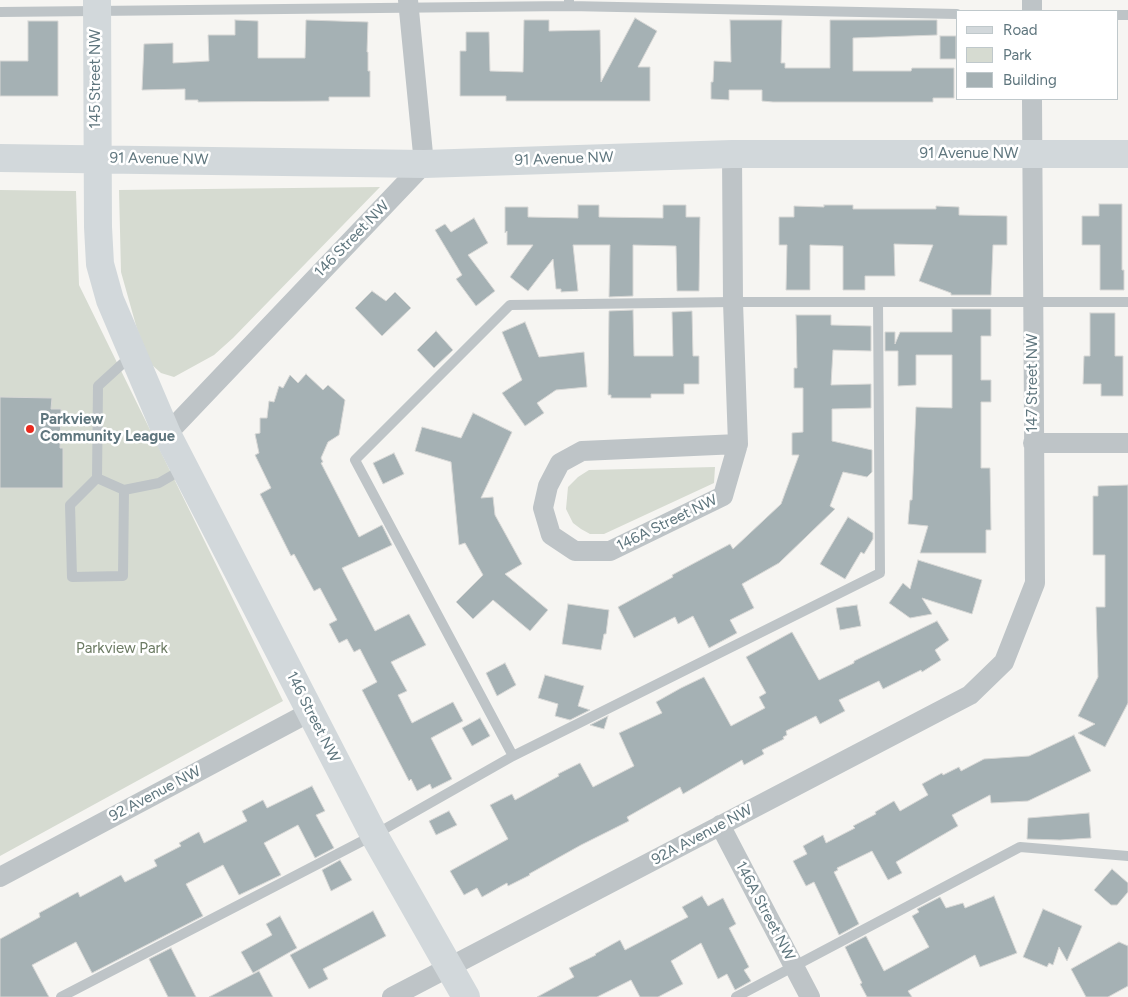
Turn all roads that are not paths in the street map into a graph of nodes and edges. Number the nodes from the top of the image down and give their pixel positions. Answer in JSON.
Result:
{"nodes":[{"id":1,"x":569,"y":3,"type":"edge"},
{"id":2,"x":408,"y":4,"type":"edge"},
{"id":3,"x":254,"y":5,"type":"edge"},
{"id":4,"x":97,"y":6,"type":"edge"},
{"id":5,"x":0,"y":12,"type":"edge"},
{"id":6,"x":956,"y":14,"type":"edge"},
{"id":7,"x":1032,"y":100,"type":"edge"},
{"id":8,"x":732,"y":154,"type":"junction"},
{"id":9,"x":1033,"y":154,"type":"junction"},
{"id":10,"x":1128,"y":154,"type":"edge"},
{"id":11,"x":0,"y":158,"type":"edge"},
{"id":12,"x":96,"y":158,"type":"junction"},
{"id":13,"x":424,"y":164,"type":"junction"},
{"id":14,"x":733,"y":302,"type":"junction"},
{"id":15,"x":878,"y":302,"type":"junction"},
{"id":16,"x":1033,"y":302,"type":"junction"},
{"id":17,"x":1128,"y":302,"type":"edge"},
{"id":18,"x":133,"y":354,"type":"junction"},
{"id":19,"x":167,"y":434,"type":"junction"},
{"id":20,"x":1033,"y":443,"type":"junction"},
{"id":21,"x":1128,"y":443,"type":"edge"},
{"id":22,"x":738,"y":444,"type":"junction"},
{"id":23,"x":185,"y":468,"type":"junction"},
{"id":24,"x":97,"y":478,"type":"junction"},
{"id":25,"x":124,"y":490,"type":"junction"},
{"id":26,"x":1004,"y":662,"type":"joint"},
{"id":27,"x":310,"y":712,"type":"junction"},
{"id":28,"x":514,"y":756,"type":"junction"},
{"id":29,"x":720,"y":825,"type":"junction"},
{"id":30,"x":374,"y":835,"type":"junction"},
{"id":31,"x":1128,"y":856,"type":"edge"},
{"id":32,"x":0,"y":877,"type":"edge"},
{"id":33,"x":449,"y":967,"type":"junction"},
{"id":34,"x":794,"y":967,"type":"junction"},
{"id":35,"x":62,"y":997,"type":"edge"},
{"id":36,"x":392,"y":997,"type":"edge"},
{"id":37,"x":466,"y":997,"type":"edge"},
{"id":38,"x":736,"y":997,"type":"edge"},
{"id":39,"x":810,"y":997,"type":"edge"}],
"edges":[{"from":1,"to":2,"type":"lane"},
{"from":1,"to":6,"type":"lane"},
{"from":2,"to":3,"type":"lane"},
{"from":2,"to":13,"type":"street"},
{"from":3,"to":4,"type":"lane"},
{"from":4,"to":5,"type":"lane"},
{"from":4,"to":12,"type":"street","name":"145 Street NW"},
{"from":7,"to":9,"type":"street","name":"147 Street NW"},
{"from":8,"to":9,"type":"street","name":"91 Avenue NW"},
{"from":8,"to":13,"type":"street","name":"91 Avenue NW"},
{"from":8,"to":14,"type":"street","name":"146A Street NW"},
{"from":9,"to":10,"type":"street","name":"91 Avenue NW"},
{"from":9,"to":16,"type":"street","name":"147 Street NW"},
{"from":11,"to":12,"type":"street","name":"91 Avenue NW"},
{"from":12,"to":13,"type":"street","name":"91 Avenue NW"},
{"from":12,"to":18,"type":"street","name":"146 Street NW"},
{"from":13,"to":19,"type":"street","name":"146 Street NW"},
{"from":14,"to":15,"type":"lane"},
{"from":14,"to":22,"type":"street","name":"146A Street NW"},
{"from":14,"to":28,"type":"lane"},
{"from":15,"to":16,"type":"lane"},
{"from":15,"to":28,"type":"lane"},
{"from":16,"to":17,"type":"lane"},
{"from":16,"to":20,"type":"street","name":"147 Street NW"},
{"from":18,"to":19,"type":"street","name":"146 Street NW"},
{"from":18,"to":24,"type":"lane"},
{"from":19,"to":23,"type":"street","name":"146 Street NW"},
{"from":20,"to":21,"type":"street"},
{"from":20,"to":26,"type":"street","name":"147 Street NW"},
{"from":22,"to":22,"type":"street","name":"146A Street NW"},
{"from":23,"to":25,"type":"lane"},
{"from":23,"to":27,"type":"street","name":"146 Street NW"},
{"from":24,"to":25,"type":"lane"},
{"from":24,"to":25,"type":"lane"},
{"from":26,"to":29,"type":"street","name":"92A Avenue NW"},
{"from":27,"to":30,"type":"street","name":"146 Street NW"},
{"from":27,"to":32,"type":"street","name":"92 Avenue NW"},
{"from":28,"to":30,"type":"lane"},
{"from":29,"to":33,"type":"street","name":"92A Avenue NW"},
{"from":29,"to":34,"type":"street","name":"146A Street NW"},
{"from":30,"to":33,"type":"street","name":"146 Street NW"},
{"from":30,"to":35,"type":"lane"},
{"from":31,"to":34,"type":"lane"},
{"from":33,"to":36,"type":"street","name":"92A Avenue NW"},
{"from":33,"to":37,"type":"street","name":"146 Street NW"},
{"from":34,"to":38,"type":"lane"},
{"from":34,"to":39,"type":"street","name":"146A Street NW"}]}
